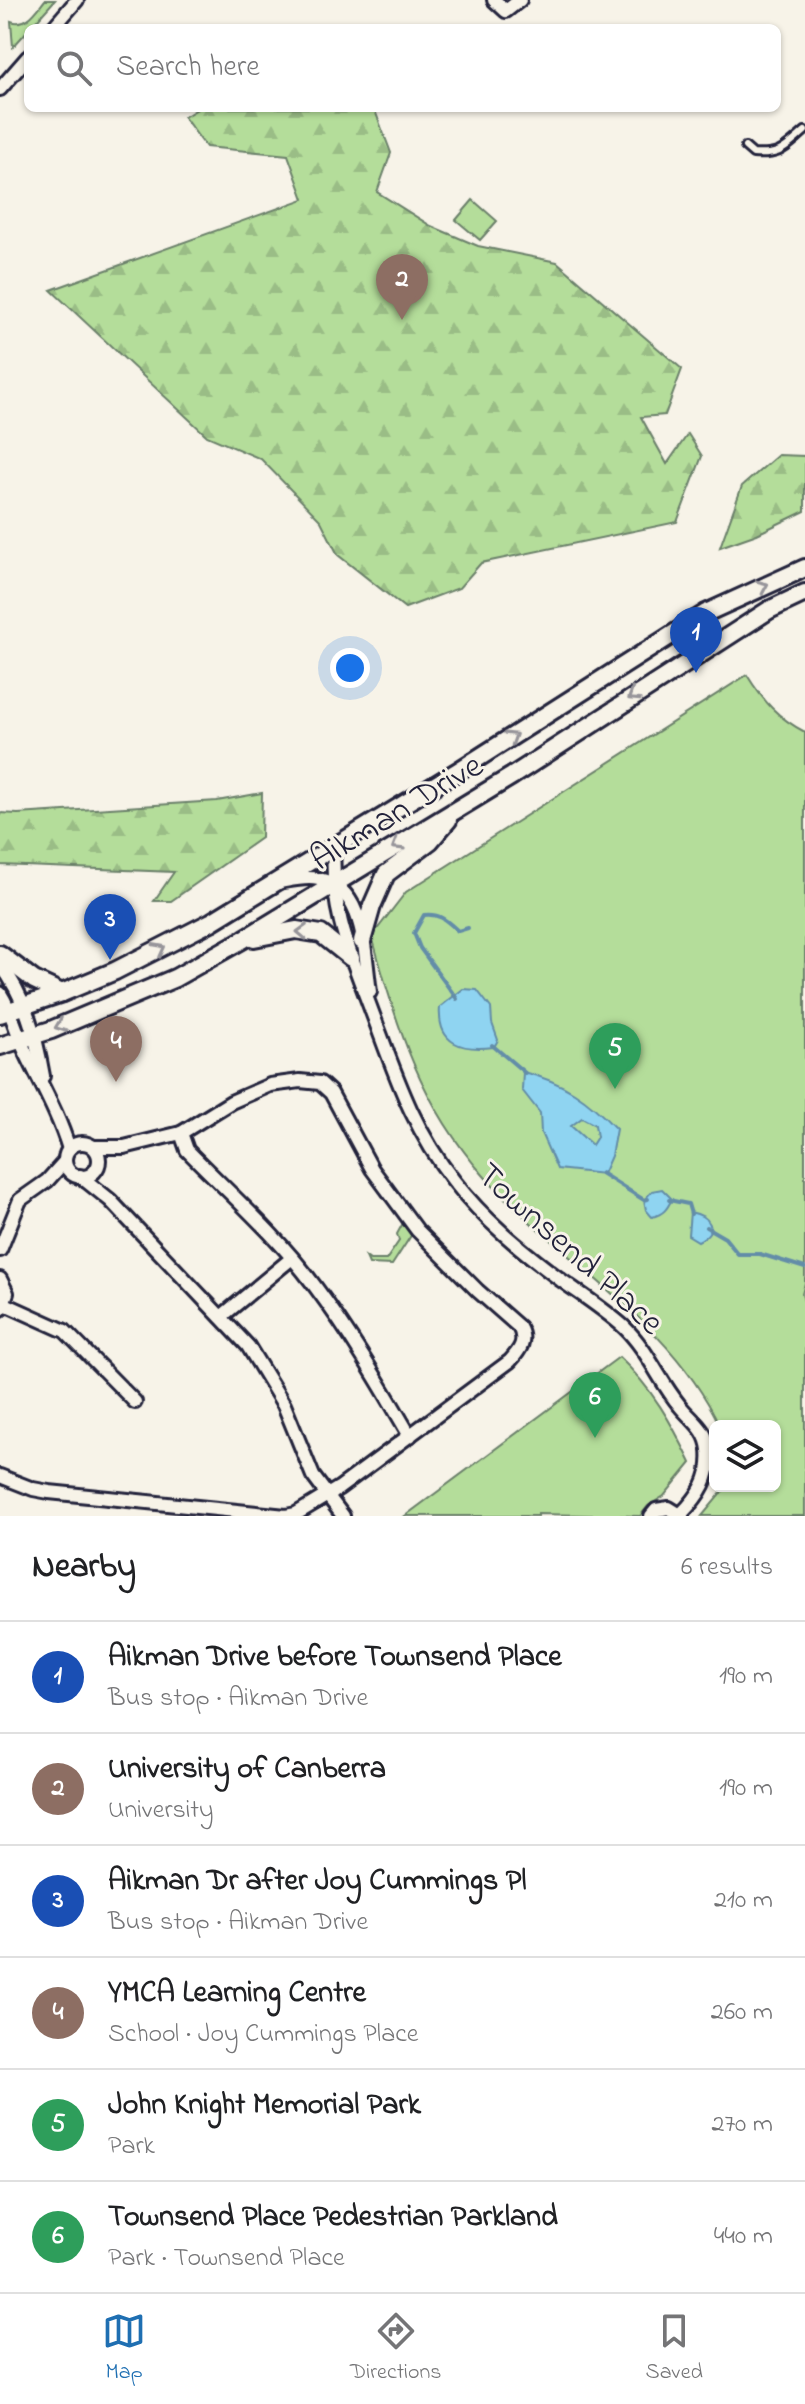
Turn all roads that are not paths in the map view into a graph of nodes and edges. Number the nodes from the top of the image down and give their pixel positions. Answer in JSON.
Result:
{"nodes":[{"id":1,"x":77,"y":0,"type":"edge"},
{"id":2,"x":494,"y":0,"type":"edge"},
{"id":3,"x":520,"y":0,"type":"edge"},
{"id":4,"x":56,"y":24,"type":"edge"},
{"id":5,"x":24,"y":62,"type":"edge"},
{"id":6,"x":0,"y":89,"type":"edge"},
{"id":7,"x":805,"y":131,"type":"edge"},
{"id":8,"x":745,"y":147,"type":"dead end"},
{"id":9,"x":805,"y":568,"type":"edge"},
{"id":10,"x":805,"y":593,"type":"edge"},
{"id":11,"x":460,"y":807,"type":"junction"},
{"id":12,"x":334,"y":848,"type":"junction"},
{"id":13,"x":279,"y":882,"type":"junction"},
{"id":14,"x":333,"y":884,"type":"junction"},
{"id":15,"x":244,"y":939,"type":"junction"},
{"id":16,"x":362,"y":941,"type":"junction"},
{"id":17,"x":0,"y":954,"type":"edge"},
{"id":18,"x":351,"y":958,"type":"junction"},
{"id":19,"x":0,"y":964,"type":"edge"},
{"id":20,"x":0,"y":993,"type":"edge"},
{"id":21,"x":62,"y":993,"type":"junction"},
{"id":22,"x":12,"y":1010,"type":"edge"},
{"id":23,"x":373,"y":1015,"type":"junction"},
{"id":24,"x":27,"y":1038,"type":"junction"},
{"id":25,"x":0,"y":1046,"type":"edge"},
{"id":26,"x":58,"y":1116,"type":"junction"},
{"id":27,"x":181,"y":1133,"type":"junction"},
{"id":28,"x":88,"y":1145,"type":"junction"},
{"id":29,"x":124,"y":1147,"type":"junction"},
{"id":30,"x":67,"y":1155,"type":"junction"},
{"id":31,"x":98,"y":1165,"type":"junction"},
{"id":32,"x":78,"y":1176,"type":"junction"},
{"id":33,"x":47,"y":1181,"type":"junction"},
{"id":34,"x":110,"y":1200,"type":"junction"},
{"id":35,"x":0,"y":1250,"type":"edge"},
{"id":36,"x":292,"y":1258,"type":"junction"},
{"id":37,"x":0,"y":1279,"type":"edge"},
{"id":38,"x":2,"y":1307,"type":"edge"},
{"id":39,"x":221,"y":1317,"type":"junction"},
{"id":40,"x":135,"y":1402,"type":"dead end"},
{"id":41,"x":410,"y":1436,"type":"junction"},
{"id":42,"x":0,"y":1476,"type":"edge"},
{"id":43,"x":326,"y":1496,"type":"junction"},
{"id":44,"x":681,"y":1515,"type":"edge"},
{"id":45,"x":286,"y":1516,"type":"edge"},
{"id":46,"x":343,"y":1516,"type":"edge"},
{"id":47,"x":651,"y":1516,"type":"edge"}],
"edges":[{"from":1,"to":4,"type":"street"},
{"from":2,"to":3,"type":"street"},
{"from":5,"to":6,"type":"street"},
{"from":7,"to":8,"type":"lane"},
{"from":12,"to":9,"type":"main road","name":"Aikman Drive","one_way":true},
{"from":10,"to":11,"type":"main road","name":"Aikman Drive","one_way":true},
{"from":11,"to":14,"type":"main road","name":"Aikman Drive","one_way":true},
{"from":11,"to":16,"type":"main road"},
{"from":12,"to":13,"type":"main road","name":"Aikman Drive"},
{"from":12,"to":14,"type":"street","name":"Townsend Place"},
{"from":13,"to":14,"type":"street"},
{"from":21,"to":13,"type":"main road","name":"Aikman Drive","one_way":true},
{"from":14,"to":15,"type":"main road","name":"Aikman Drive"},
{"from":14,"to":16,"type":"street","name":"Townsend Place"},
{"from":14,"to":18,"type":"street","name":"Townsend Place"},
{"from":18,"to":15,"type":"main road","one_way":true},
{"from":15,"to":24,"type":"main road","name":"Aikman Drive","one_way":true},
{"from":16,"to":23,"type":"street","name":"Townsend Place"},
{"from":17,"to":21,"type":"main road"},
{"from":18,"to":23,"type":"street","name":"Townsend Place"},
{"from":19,"to":22,"type":"street"},
{"from":20,"to":22,"type":"street"},
{"from":21,"to":22,"type":"main road","name":"Aikman Drive"},
{"from":22,"to":24,"type":"street"},
{"from":23,"to":44,"type":"street","name":"Townsend Place"},
{"from":24,"to":25,"type":"main road","name":"Aikman Drive"},
{"from":24,"to":26,"type":"street"},
{"from":26,"to":28,"type":"street"},
{"from":26,"to":30,"type":"street"},
{"from":27,"to":29,"type":"street"},
{"from":27,"to":36,"type":"street"},
{"from":27,"to":41,"type":"street"},
{"from":28,"to":29,"type":"street"},
{"from":28,"to":30,"type":"street"},
{"from":28,"to":31,"type":"street"},
{"from":29,"to":31,"type":"street"},
{"from":30,"to":32,"type":"street"},
{"from":30,"to":33,"type":"street"},
{"from":31,"to":32,"type":"street"},
{"from":31,"to":34,"type":"street"},
{"from":32,"to":33,"type":"street"},
{"from":32,"to":34,"type":"street"},
{"from":33,"to":35,"type":"street"},
{"from":34,"to":39,"type":"street"},
{"from":36,"to":39,"type":"street"},
{"from":36,"to":41,"type":"street"},
{"from":37,"to":38,"type":"street"},
{"from":38,"to":40,"type":"street"},
{"from":39,"to":43,"type":"street"},
{"from":41,"to":43,"type":"street"},
{"from":42,"to":45,"type":"street"},
{"from":43,"to":45,"type":"street"},
{"from":43,"to":46,"type":"street"},
{"from":44,"to":47,"type":"street","name":"Townsend Place"}]}
